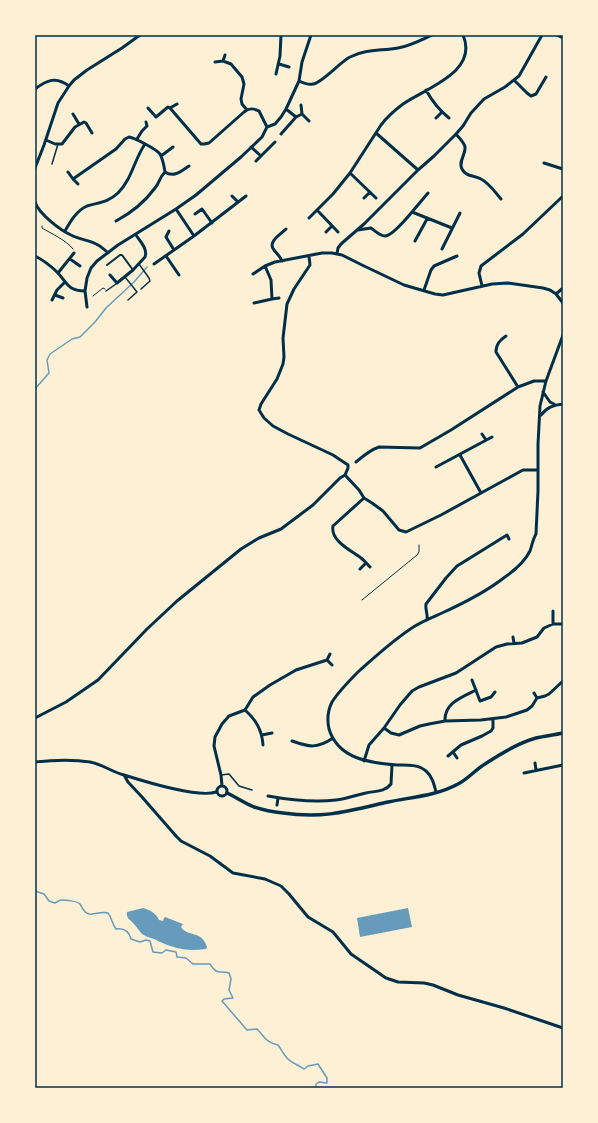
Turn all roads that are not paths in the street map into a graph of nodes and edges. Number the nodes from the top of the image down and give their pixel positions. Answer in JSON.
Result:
{"nodes":[{"id":1,"x":140,"y":35,"type":"edge"},
{"id":2,"x":281,"y":35,"type":"edge"},
{"id":3,"x":311,"y":35,"type":"edge"},
{"id":4,"x":432,"y":35,"type":"edge"},
{"id":5,"x":463,"y":35,"type":"edge"},
{"id":6,"x":542,"y":35,"type":"edge"},
{"id":7,"x":557,"y":35,"type":"edge"},
{"id":8,"x":563,"y":38,"type":"edge"},
{"id":9,"x":224,"y":54,"type":"dead end"},
{"id":10,"x":223,"y":61,"type":"junction"},
{"id":11,"x":215,"y":62,"type":"dead end"},
{"id":12,"x":279,"y":64,"type":"junction"},
{"id":13,"x":289,"y":67,"type":"dead end"},
{"id":14,"x":276,"y":74,"type":"dead end"},
{"id":15,"x":546,"y":77,"type":"dead end"},
{"id":16,"x":514,"y":80,"type":"junction"},
{"id":17,"x":299,"y":81,"type":"junction"},
{"id":18,"x":69,"y":86,"type":"junction"},
{"id":19,"x":35,"y":89,"type":"edge"},
{"id":20,"x":426,"y":90,"type":"junction"},
{"id":21,"x":177,"y":104,"type":"dead end"},
{"id":22,"x":301,"y":105,"type":"dead end"},
{"id":23,"x":148,"y":108,"type":"dead end"},
{"id":24,"x":170,"y":108,"type":"junction"},
{"id":25,"x":247,"y":110,"type":"junction"},
{"id":26,"x":286,"y":110,"type":"junction"},
{"id":27,"x":442,"y":112,"type":"junction"},
{"id":28,"x":73,"y":114,"type":"dead end"},
{"id":29,"x":302,"y":114,"type":"junction"},
{"id":30,"x":296,"y":117,"type":"junction"},
{"id":31,"x":436,"y":118,"type":"dead end"},
{"id":32,"x":449,"y":118,"type":"dead end"},
{"id":33,"x":309,"y":121,"type":"dead end"},
{"id":34,"x":146,"y":122,"type":"dead end"},
{"id":35,"x":79,"y":124,"type":"junction"},
{"id":36,"x":267,"y":127,"type":"junction"},
{"id":37,"x":376,"y":132,"type":"junction"},
{"id":38,"x":92,"y":133,"type":"dead end"},
{"id":39,"x":281,"y":134,"type":"dead end"},
{"id":40,"x":456,"y":134,"type":"junction"},
{"id":41,"x":137,"y":139,"type":"junction"},
{"id":42,"x":46,"y":140,"type":"junction"},
{"id":43,"x":275,"y":142,"type":"dead end"},
{"id":44,"x":58,"y":144,"type":"junction"},
{"id":45,"x":145,"y":144,"type":"junction"},
{"id":46,"x":172,"y":147,"type":"dead end"},
{"id":47,"x":251,"y":147,"type":"junction"},
{"id":48,"x":161,"y":156,"type":"junction"},
{"id":49,"x":261,"y":156,"type":"junction"},
{"id":50,"x":256,"y":161,"type":"dead end"},
{"id":51,"x":544,"y":163,"type":"dead end"},
{"id":52,"x":52,"y":164,"type":"dead end"},
{"id":53,"x":188,"y":166,"type":"dead end"},
{"id":54,"x":35,"y":168,"type":"edge"},
{"id":55,"x":563,"y":169,"type":"edge"},
{"id":56,"x":418,"y":170,"type":"junction"},
{"id":57,"x":68,"y":172,"type":"dead end"},
{"id":58,"x":165,"y":172,"type":"junction"},
{"id":59,"x":350,"y":173,"type":"junction"},
{"id":60,"x":73,"y":179,"type":"junction"},
{"id":61,"x":78,"y":184,"type":"dead end"},
{"id":62,"x":370,"y":192,"type":"junction"},
{"id":63,"x":428,"y":194,"type":"dead end"},
{"id":64,"x":232,"y":196,"type":"dead end"},
{"id":65,"x":246,"y":196,"type":"dead end"},
{"id":66,"x":563,"y":196,"type":"edge"},
{"id":67,"x":364,"y":198,"type":"dead end"},
{"id":68,"x":376,"y":198,"type":"dead end"},
{"id":69,"x":501,"y":199,"type":"dead end"},
{"id":70,"x":35,"y":202,"type":"edge"},
{"id":71,"x":238,"y":202,"type":"junction"},
{"id":72,"x":176,"y":209,"type":"junction"},
{"id":73,"x":317,"y":210,"type":"junction"},
{"id":74,"x":412,"y":212,"type":"junction"},
{"id":75,"x":460,"y":213,"type":"dead end"},
{"id":76,"x":195,"y":214,"type":"dead end"},
{"id":77,"x":309,"y":218,"type":"dead end"},
{"id":78,"x":427,"y":219,"type":"junction"},
{"id":79,"x":116,"y":221,"type":"dead end"},
{"id":80,"x":212,"y":223,"type":"junction"},
{"id":81,"x":332,"y":226,"type":"junction"},
{"id":82,"x":452,"y":228,"type":"junction"},
{"id":83,"x":286,"y":229,"type":"dead end"},
{"id":84,"x":356,"y":230,"type":"junction"},
{"id":85,"x":65,"y":231,"type":"junction"},
{"id":86,"x":169,"y":231,"type":"dead end"},
{"id":87,"x":326,"y":232,"type":"dead end"},
{"id":88,"x":338,"y":232,"type":"dead end"},
{"id":89,"x":136,"y":235,"type":"junction"},
{"id":90,"x":194,"y":236,"type":"junction"},
{"id":91,"x":415,"y":240,"type":"dead end"},
{"id":92,"x":442,"y":249,"type":"dead end"},
{"id":93,"x":174,"y":250,"type":"junction"},
{"id":94,"x":74,"y":253,"type":"road end"},
{"id":95,"x":108,"y":253,"type":"junction"},
{"id":96,"x":337,"y":254,"type":"junction"},
{"id":97,"x":35,"y":256,"type":"edge"},
{"id":98,"x":166,"y":256,"type":"junction"},
{"id":99,"x":309,"y":256,"type":"junction"},
{"id":100,"x":457,"y":256,"type":"dead end"},
{"id":101,"x":70,"y":259,"type":"junction"},
{"id":102,"x":282,"y":261,"type":"junction"},
{"id":103,"x":138,"y":264,"type":"junction"},
{"id":104,"x":154,"y":264,"type":"dead end"},
{"id":105,"x":107,"y":265,"type":"dead end"},
{"id":106,"x":80,"y":266,"type":"dead end"},
{"id":107,"x":265,"y":266,"type":"junction"},
{"id":108,"x":133,"y":270,"type":"junction"},
{"id":109,"x":58,"y":273,"type":"junction"},
{"id":110,"x":179,"y":274,"type":"dead end"},
{"id":111,"x":253,"y":274,"type":"dead end"},
{"id":112,"x":110,"y":275,"type":"dead end"},
{"id":113,"x":125,"y":277,"type":"junction"},
{"id":114,"x":64,"y":282,"type":"junction"},
{"id":115,"x":117,"y":283,"type":"junction"},
{"id":116,"x":482,"y":286,"type":"junction"},
{"id":117,"x":141,"y":288,"type":"dead end"},
{"id":118,"x":563,"y":288,"type":"edge"},
{"id":119,"x":424,"y":290,"type":"junction"},
{"id":120,"x":85,"y":291,"type":"junction"},
{"id":121,"x":106,"y":291,"type":"road end"},
{"id":122,"x":55,"y":294,"type":"junction"},
{"id":123,"x":556,"y":294,"type":"junction"},
{"id":124,"x":63,"y":298,"type":"dead end"},
{"id":125,"x":279,"y":298,"type":"dead end"},
{"id":126,"x":272,"y":299,"type":"junction"},
{"id":127,"x":52,"y":300,"type":"dead end"},
{"id":128,"x":128,"y":300,"type":"dead end"},
{"id":129,"x":254,"y":303,"type":"dead end"},
{"id":130,"x":563,"y":303,"type":"edge"},
{"id":131,"x":87,"y":307,"type":"dead end"},
{"id":132,"x":563,"y":335,"type":"edge"},
{"id":133,"x":506,"y":336,"type":"dead end"},
{"id":134,"x":546,"y":381,"type":"junction"},
{"id":135,"x":518,"y":387,"type":"junction"},
{"id":136,"x":543,"y":392,"type":"junction"},
{"id":137,"x":554,"y":404,"type":"junction"},
{"id":138,"x":563,"y":404,"type":"edge"},
{"id":139,"x":540,"y":416,"type":"junction"},
{"id":140,"x":482,"y":434,"type":"dead end"},
{"id":141,"x":492,"y":437,"type":"dead end"},
{"id":142,"x":486,"y":440,"type":"junction"},
{"id":143,"x":460,"y":455,"type":"junction"},
{"id":144,"x":440,"y":459,"type":"dead end"},
{"id":145,"x":356,"y":462,"type":"dead end"},
{"id":146,"x":443,"y":464,"type":"junction"},
{"id":147,"x":436,"y":467,"type":"dead end"},
{"id":148,"x":538,"y":470,"type":"junction"},
{"id":149,"x":345,"y":475,"type":"junction"},
{"id":150,"x":481,"y":493,"type":"junction"},
{"id":151,"x":364,"y":498,"type":"junction"},
{"id":152,"x":509,"y":539,"type":"dead end"},
{"id":153,"x":366,"y":563,"type":"junction"},
{"id":154,"x":370,"y":568,"type":"dead end"},
{"id":155,"x":360,"y":569,"type":"dead end"},
{"id":156,"x":552,"y":611,"type":"dead end"},
{"id":157,"x":427,"y":620,"type":"junction"},
{"id":158,"x":540,"y":624,"type":"dead end"},
{"id":159,"x":553,"y":624,"type":"junction"},
{"id":160,"x":563,"y":624,"type":"edge"},
{"id":161,"x":544,"y":628,"type":"junction"},
{"id":162,"x":513,"y":636,"type":"dead end"},
{"id":163,"x":514,"y":643,"type":"junction"},
{"id":164,"x":330,"y":654,"type":"dead end"},
{"id":165,"x":327,"y":660,"type":"junction"},
{"id":166,"x":332,"y":665,"type":"dead end"},
{"id":167,"x":472,"y":680,"type":"dead end"},
{"id":168,"x":563,"y":681,"type":"edge"},
{"id":169,"x":476,"y":690,"type":"junction"},
{"id":170,"x":495,"y":692,"type":"dead end"},
{"id":171,"x":534,"y":693,"type":"dead end"},
{"id":172,"x":537,"y":698,"type":"junction"},
{"id":173,"x":245,"y":710,"type":"junction"},
{"id":174,"x":35,"y":718,"type":"edge"},
{"id":175,"x":493,"y":719,"type":"junction"},
{"id":176,"x":445,"y":721,"type":"junction"},
{"id":177,"x":384,"y":728,"type":"junction"},
{"id":178,"x":272,"y":733,"type":"dead end"},
{"id":179,"x":563,"y":733,"type":"edge"},
{"id":180,"x":262,"y":735,"type":"junction"},
{"id":181,"x":333,"y":738,"type":"junction"},
{"id":182,"x":292,"y":741,"type":"dead end"},
{"id":183,"x":300,"y":744,"type":"junction"},
{"id":184,"x":263,"y":745,"type":"dead end"},
{"id":185,"x":298,"y":749,"type":"dead end"},
{"id":186,"x":453,"y":752,"type":"junction"},
{"id":187,"x":448,"y":756,"type":"dead end"},
{"id":188,"x":458,"y":758,"type":"dead end"},
{"id":189,"x":364,"y":761,"type":"junction"},
{"id":190,"x":35,"y":762,"type":"edge"},
{"id":191,"x":535,"y":763,"type":"dead end"},
{"id":192,"x":392,"y":764,"type":"junction"},
{"id":193,"x":563,"y":765,"type":"edge"},
{"id":194,"x":536,"y":770,"type":"junction"},
{"id":195,"x":524,"y":773,"type":"dead end"},
{"id":196,"x":124,"y":775,"type":"junction"},
{"id":197,"x":221,"y":775,"type":"junction"},
{"id":198,"x":222,"y":786,"type":"junction"},
{"id":199,"x":252,"y":790,"type":"dead end"},
{"id":200,"x":216,"y":792,"type":"junction"},
{"id":201,"x":436,"y":792,"type":"junction"},
{"id":202,"x":227,"y":793,"type":"junction"},
{"id":203,"x":268,"y":796,"type":"dead end"},
{"id":204,"x":278,"y":798,"type":"junction"},
{"id":205,"x":277,"y":804,"type":"dead end"},
{"id":206,"x":563,"y":1028,"type":"edge"}],
"edges":[{"from":1,"to":18,"type":"street"},
{"from":2,"to":12,"type":"street"},
{"from":3,"to":17,"type":"street"},
{"from":4,"to":17,"type":"street"},
{"from":5,"to":20,"type":"street"},
{"from":6,"to":16,"type":"street"},
{"from":7,"to":8,"type":"street"},
{"from":9,"to":10,"type":"street"},
{"from":10,"to":11,"type":"street"},
{"from":10,"to":25,"type":"street"},
{"from":12,"to":13,"type":"street"},
{"from":12,"to":14,"type":"street"},
{"from":15,"to":16,"type":"street"},
{"from":16,"to":40,"type":"street"},
{"from":17,"to":26,"type":"street"},
{"from":18,"to":19,"type":"street"},
{"from":18,"to":42,"type":"street"},
{"from":20,"to":27,"type":"street"},
{"from":20,"to":37,"type":"street"},
{"from":21,"to":24,"type":"street"},
{"from":22,"to":29,"type":"street"},
{"from":23,"to":24,"type":"street"},
{"from":24,"to":25,"type":"street"},
{"from":25,"to":36,"type":"street"},
{"from":26,"to":30,"type":"street"},
{"from":26,"to":36,"type":"street"},
{"from":27,"to":31,"type":"street"},
{"from":27,"to":32,"type":"street"},
{"from":28,"to":35,"type":"street"},
{"from":29,"to":30,"type":"street"},
{"from":29,"to":33,"type":"street"},
{"from":30,"to":39,"type":"street"},
{"from":34,"to":41,"type":"street"},
{"from":35,"to":38,"type":"street"},
{"from":35,"to":44,"type":"street"},
{"from":36,"to":47,"type":"street"},
{"from":37,"to":56,"type":"street"},
{"from":37,"to":59,"type":"street"},
{"from":40,"to":56,"type":"street"},
{"from":40,"to":69,"type":"street"},
{"from":41,"to":45,"type":"street"},
{"from":41,"to":60,"type":"street"},
{"from":42,"to":44,"type":"street"},
{"from":42,"to":54,"type":"street"},
{"from":43,"to":49,"type":"street"},
{"from":44,"to":52,"type":"lane"},
{"from":45,"to":48,"type":"street"},
{"from":45,"to":85,"type":"street"},
{"from":46,"to":48,"type":"street"},
{"from":47,"to":49,"type":"street"},
{"from":47,"to":72,"type":"street"},
{"from":48,"to":58,"type":"street"},
{"from":49,"to":50,"type":"street"},
{"from":51,"to":55,"type":"street"},
{"from":53,"to":58,"type":"street"},
{"from":56,"to":84,"type":"street"},
{"from":57,"to":60,"type":"street"},
{"from":58,"to":79,"type":"street"},
{"from":59,"to":62,"type":"street"},
{"from":59,"to":73,"type":"street"},
{"from":60,"to":61,"type":"street"},
{"from":62,"to":67,"type":"street"},
{"from":62,"to":68,"type":"street"},
{"from":63,"to":74,"type":"street"},
{"from":64,"to":71,"type":"street"},
{"from":65,"to":71,"type":"street"},
{"from":66,"to":116,"type":"street"},
{"from":70,"to":85,"type":"street"},
{"from":71,"to":80,"type":"street"},
{"from":72,"to":89,"type":"street"},
{"from":72,"to":90,"type":"street"},
{"from":73,"to":77,"type":"street"},
{"from":73,"to":81,"type":"street"},
{"from":74,"to":78,"type":"street"},
{"from":74,"to":84,"type":"street"},
{"from":75,"to":82,"type":"street"},
{"from":76,"to":80,"type":"street"},
{"from":78,"to":82,"type":"street"},
{"from":78,"to":91,"type":"street"},
{"from":80,"to":90,"type":"street"},
{"from":81,"to":87,"type":"street"},
{"from":81,"to":88,"type":"street"},
{"from":82,"to":92,"type":"street"},
{"from":83,"to":102,"type":"street"},
{"from":84,"to":96,"type":"street"},
{"from":85,"to":95,"type":"street"},
{"from":86,"to":93,"type":"street"},
{"from":89,"to":95,"type":"street"},
{"from":89,"to":103,"type":"street"},
{"from":90,"to":93,"type":"street"},
{"from":93,"to":98,"type":"street"},
{"from":94,"to":101,"type":"street"},
{"from":95,"to":120,"type":"street"},
{"from":96,"to":99,"type":"street"},
{"from":96,"to":119,"type":"street"},
{"from":97,"to":109,"type":"street"},
{"from":98,"to":104,"type":"street"},
{"from":98,"to":110,"type":"street"},
{"from":99,"to":102,"type":"street"},
{"from":99,"to":149,"type":"street"},
{"from":100,"to":119,"type":"street"},
{"from":101,"to":106,"type":"street"},
{"from":101,"to":109,"type":"street"},
{"from":102,"to":107,"type":"street"},
{"from":103,"to":108,"type":"street"},
{"from":103,"to":117,"type":"lane"},
{"from":105,"to":108,"type":"street"},
{"from":107,"to":111,"type":"street"},
{"from":107,"to":126,"type":"street"},
{"from":108,"to":113,"type":"street"},
{"from":109,"to":114,"type":"street"},
{"from":112,"to":115,"type":"street"},
{"from":113,"to":115,"type":"street"},
{"from":113,"to":128,"type":"lane"},
{"from":114,"to":120,"type":"street"},
{"from":114,"to":122,"type":"street"},
{"from":115,"to":121,"type":"lane"},
{"from":116,"to":119,"type":"street"},
{"from":116,"to":123,"type":"street"},
{"from":118,"to":123,"type":"street"},
{"from":120,"to":131,"type":"street"},
{"from":122,"to":124,"type":"street"},
{"from":122,"to":127,"type":"street"},
{"from":123,"to":130,"type":"street"},
{"from":125,"to":126,"type":"street"},
{"from":126,"to":129,"type":"street"},
{"from":132,"to":134,"type":"street"},
{"from":133,"to":135,"type":"street"},
{"from":134,"to":135,"type":"street"},
{"from":134,"to":136,"type":"street"},
{"from":135,"to":145,"type":"street"},
{"from":136,"to":137,"type":"street"},
{"from":136,"to":139,"type":"street"},
{"from":137,"to":138,"type":"street"},
{"from":137,"to":139,"type":"street"},
{"from":139,"to":148,"type":"street"},
{"from":140,"to":142,"type":"street"},
{"from":141,"to":142,"type":"street"},
{"from":142,"to":143,"type":"street"},
{"from":143,"to":146,"type":"street"},
{"from":143,"to":150,"type":"street"},
{"from":144,"to":146,"type":"street"},
{"from":146,"to":147,"type":"street"},
{"from":148,"to":150,"type":"street"},
{"from":148,"to":157,"type":"street"},
{"from":149,"to":151,"type":"street"},
{"from":149,"to":174,"type":"street"},
{"from":150,"to":151,"type":"street"},
{"from":151,"to":153,"type":"street"},
{"from":152,"to":157,"type":"street"},
{"from":153,"to":154,"type":"street"},
{"from":153,"to":155,"type":"street"},
{"from":156,"to":159,"type":"street"},
{"from":157,"to":181,"type":"street"},
{"from":158,"to":161,"type":"street"},
{"from":159,"to":160,"type":"street"},
{"from":159,"to":161,"type":"street"},
{"from":161,"to":163,"type":"street"},
{"from":162,"to":163,"type":"street"},
{"from":163,"to":177,"type":"street"},
{"from":164,"to":165,"type":"street"},
{"from":165,"to":166,"type":"street"},
{"from":165,"to":173,"type":"street"},
{"from":167,"to":169,"type":"street"},
{"from":168,"to":172,"type":"street"},
{"from":169,"to":170,"type":"street"},
{"from":169,"to":176,"type":"street"},
{"from":171,"to":172,"type":"street"},
{"from":172,"to":175,"type":"street"},
{"from":173,"to":180,"type":"street"},
{"from":173,"to":197,"type":"street"},
{"from":175,"to":176,"type":"street"},
{"from":175,"to":186,"type":"street"},
{"from":176,"to":177,"type":"street"},
{"from":177,"to":189,"type":"street"},
{"from":178,"to":180,"type":"street"},
{"from":179,"to":201,"type":"street"},
{"from":180,"to":184,"type":"street"},
{"from":181,"to":183,"type":"street"},
{"from":181,"to":189,"type":"street"},
{"from":182,"to":183,"type":"street"},
{"from":183,"to":185,"type":"street"},
{"from":186,"to":187,"type":"street"},
{"from":186,"to":188,"type":"street"},
{"from":189,"to":192,"type":"street"},
{"from":190,"to":196,"type":"street"},
{"from":191,"to":194,"type":"street"},
{"from":192,"to":201,"type":"street"},
{"from":192,"to":204,"type":"street"},
{"from":193,"to":194,"type":"street"},
{"from":194,"to":195,"type":"street"},
{"from":196,"to":200,"type":"street"},
{"from":196,"to":206,"type":"street"},
{"from":197,"to":198,"type":"street"},
{"from":197,"to":199,"type":"lane"},
{"from":198,"to":200,"type":"street"},
{"from":198,"to":202,"type":"street"},
{"from":200,"to":202,"type":"street"},
{"from":201,"to":202,"type":"street"},
{"from":203,"to":204,"type":"street"},
{"from":204,"to":205,"type":"street"}]}
